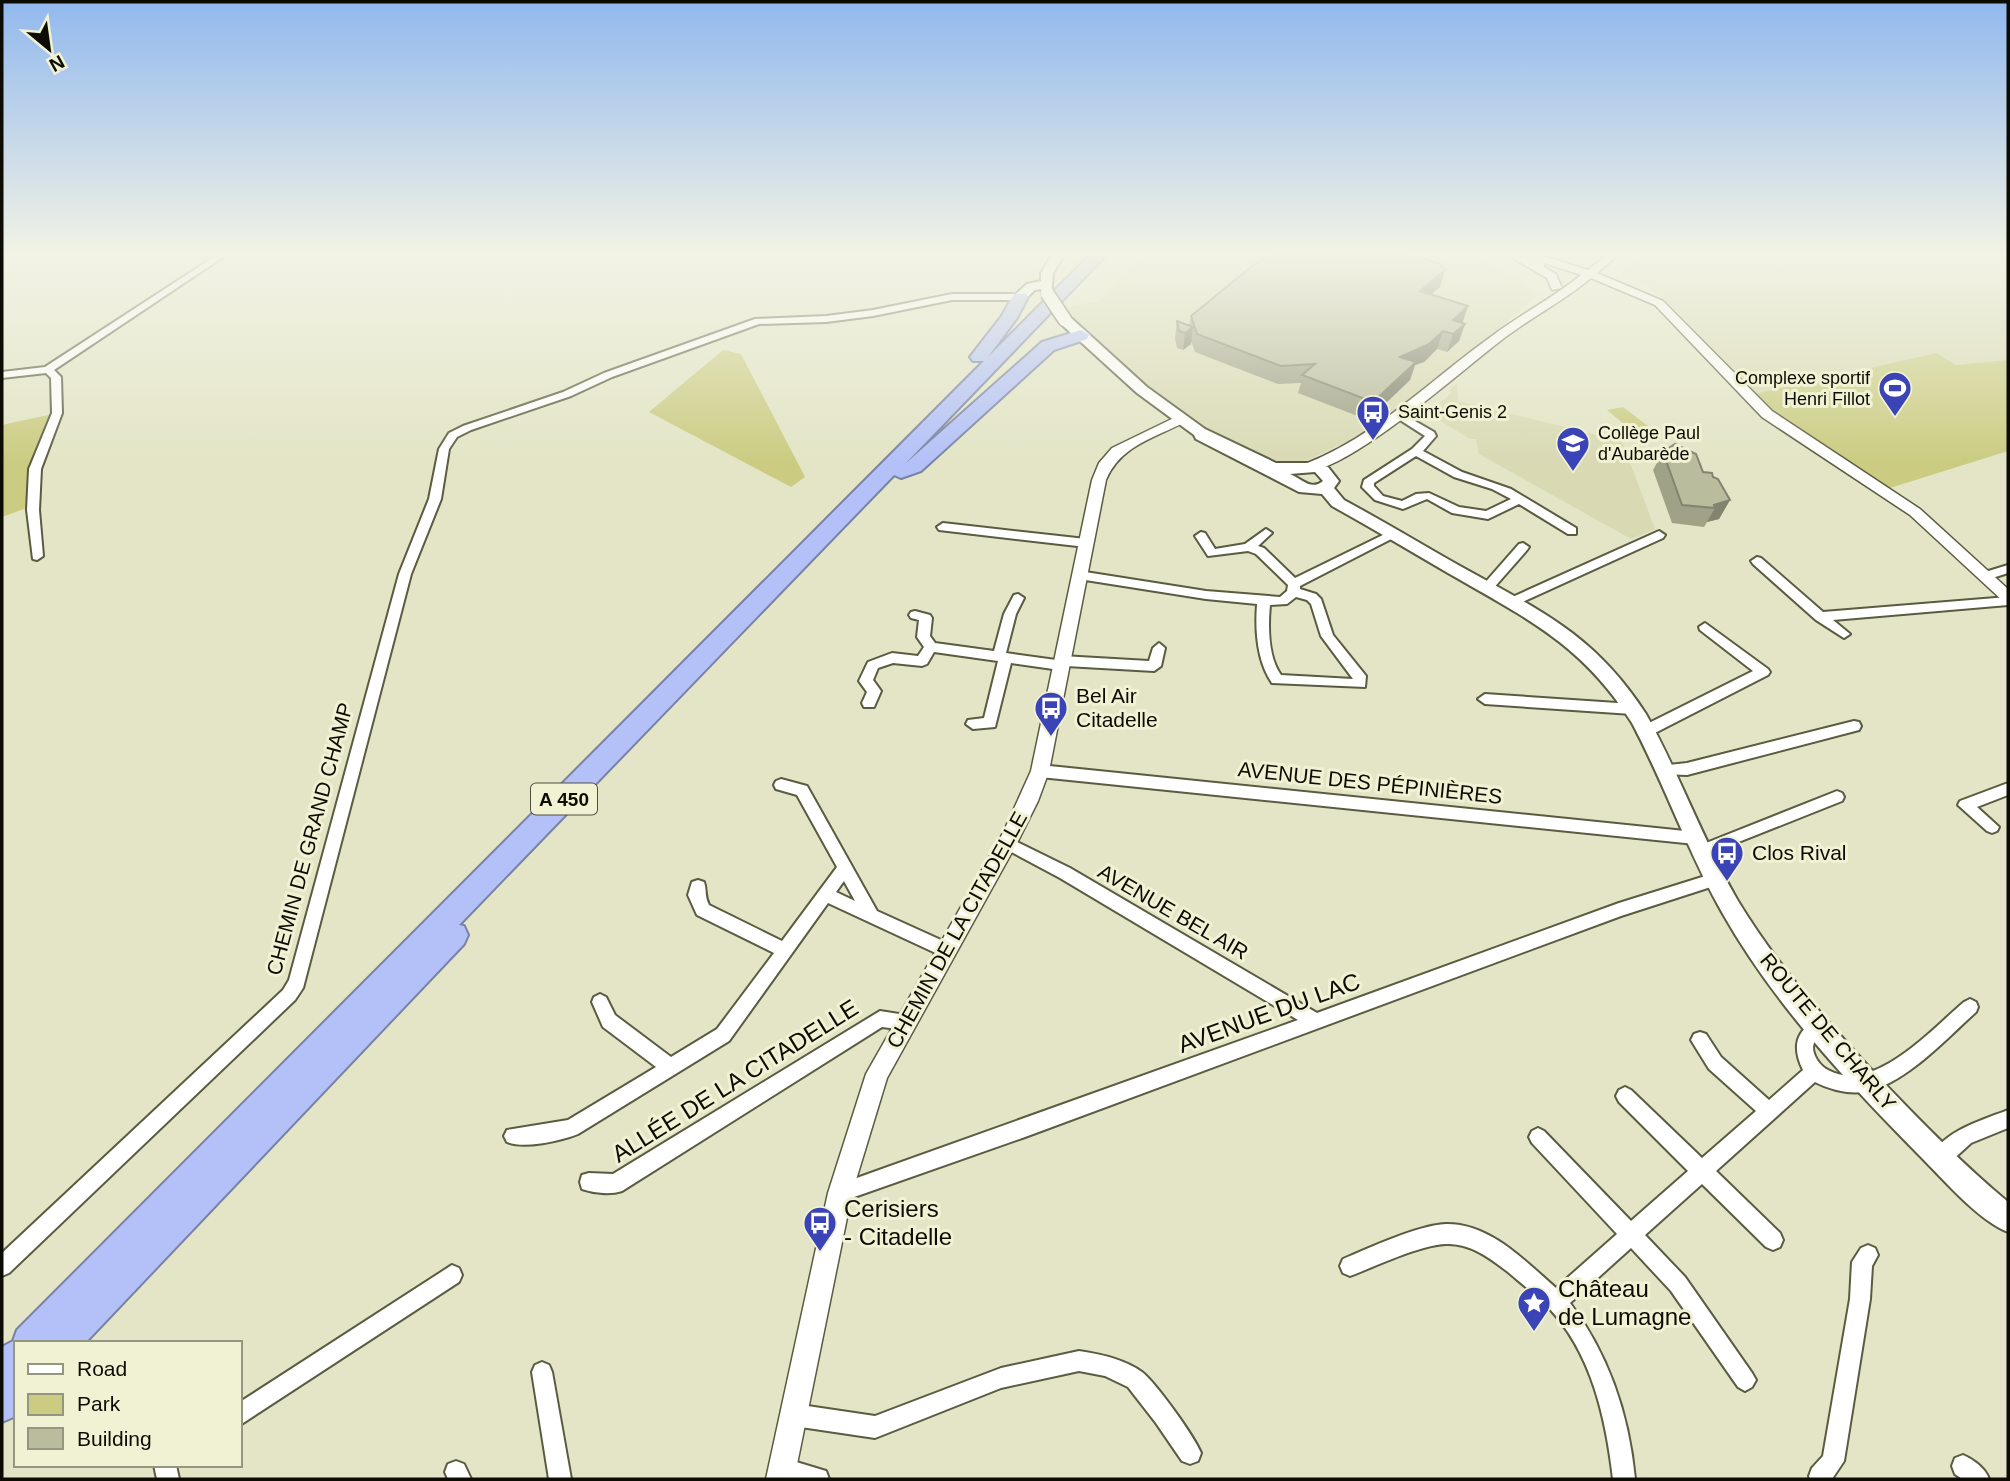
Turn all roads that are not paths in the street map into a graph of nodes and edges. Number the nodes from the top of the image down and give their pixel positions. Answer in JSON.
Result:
{"nodes":[{"id":1,"x":117,"y":324,"type":"edge"},
{"id":2,"x":749,"y":324,"type":"edge"},
{"id":3,"x":1004,"y":324,"type":"edge"},
{"id":4,"x":1029,"y":324,"type":"edge"},
{"id":5,"x":1044,"y":324,"type":"edge"},
{"id":6,"x":1069,"y":324,"type":"edge"},
{"id":7,"x":1516,"y":324,"type":"edge"},
{"id":8,"x":1680,"y":324,"type":"edge"},
{"id":9,"x":1081,"y":335,"type":"junction"},
{"id":10,"x":48,"y":370,"type":"junction"},
{"id":11,"x":2,"y":375,"type":"edge"},
{"id":12,"x":1404,"y":417,"type":"junction"},
{"id":13,"x":1180,"y":419,"type":"junction"},
{"id":14,"x":1416,"y":451,"type":"junction"},
{"id":15,"x":901,"y":472,"type":"junction"},
{"id":16,"x":1300,"y":472,"type":"junction"},
{"id":17,"x":876,"y":481,"type":"junction"},
{"id":18,"x":1322,"y":484,"type":"junction"},
{"id":19,"x":1519,"y":499,"type":"junction"},
{"id":20,"x":943,"y":527,"type":"dead end"},
{"id":21,"x":1572,"y":531,"type":"dead end"},
{"id":22,"x":1266,"y":533,"type":"dead end"},
{"id":23,"x":1393,"y":535,"type":"junction"},
{"id":24,"x":1660,"y":535,"type":"dead end"},
{"id":25,"x":1201,"y":536,"type":"dead end"},
{"id":26,"x":1086,"y":543,"type":"junction"},
{"id":27,"x":1249,"y":547,"type":"junction"},
{"id":28,"x":1523,"y":547,"type":"dead end"},
{"id":29,"x":37,"y":556,"type":"dead end"},
{"id":30,"x":1756,"y":561,"type":"dead end"},
{"id":31,"x":2008,"y":569,"type":"edge"},
{"id":32,"x":1079,"y":575,"type":"junction"},
{"id":33,"x":1986,"y":576,"type":"junction"},
{"id":34,"x":1294,"y":588,"type":"junction"},
{"id":35,"x":1487,"y":588,"type":"junction"},
{"id":36,"x":1018,"y":598,"type":"dead end"},
{"id":37,"x":2008,"y":599,"type":"edge"},
{"id":38,"x":1264,"y":601,"type":"junction"},
{"id":39,"x":1512,"y":602,"type":"junction"},
{"id":40,"x":915,"y":615,"type":"dead end"},
{"id":41,"x":1820,"y":617,"type":"junction"},
{"id":42,"x":1705,"y":627,"type":"dead end"},
{"id":43,"x":1844,"y":634,"type":"dead end"},
{"id":44,"x":931,"y":648,"type":"junction"},
{"id":45,"x":1159,"y":648,"type":"dead end"},
{"id":46,"x":1002,"y":656,"type":"junction"},
{"id":47,"x":1061,"y":663,"type":"junction"},
{"id":48,"x":1485,"y":699,"type":"dead end"},
{"id":49,"x":869,"y":703,"type":"dead end"},
{"id":50,"x":1632,"y":709,"type":"junction"},
{"id":51,"x":973,"y":724,"type":"dead end"},
{"id":52,"x":1854,"y":726,"type":"dead end"},
{"id":53,"x":1644,"y":732,"type":"junction"},
{"id":54,"x":1664,"y":770,"type":"junction"},
{"id":55,"x":1041,"y":771,"type":"junction"},
{"id":56,"x":781,"y":785,"type":"dead end"},
{"id":57,"x":2008,"y":789,"type":"edge"},
{"id":58,"x":1837,"y":797,"type":"dead end"},
{"id":59,"x":1992,"y":827,"type":"dead end"},
{"id":60,"x":1007,"y":843,"type":"junction"},
{"id":61,"x":1698,"y":844,"type":"junction"},
{"id":62,"x":845,"y":868,"type":"junction"},
{"id":63,"x":1715,"y":879,"type":"junction"},
{"id":64,"x":698,"y":887,"type":"dead end"},
{"id":65,"x":827,"y":895,"type":"junction"},
{"id":66,"x":871,"y":915,"type":"junction"},
{"id":67,"x":784,"y":950,"type":"junction"},
{"id":68,"x":946,"y":950,"type":"junction"},
{"id":69,"x":600,"y":1002,"type":"dead end"},
{"id":70,"x":1969,"y":1007,"type":"dead end"},
{"id":71,"x":1316,"y":1021,"type":"junction"},
{"id":72,"x":906,"y":1022,"type":"junction"},
{"id":73,"x":1819,"y":1028,"type":"junction"},
{"id":74,"x":1700,"y":1040,"type":"dead end"},
{"id":75,"x":670,"y":1067,"type":"junction"},
{"id":76,"x":1815,"y":1071,"type":"junction"},
{"id":77,"x":1868,"y":1083,"type":"junction"},
{"id":78,"x":1625,"y":1096,"type":"dead end"},
{"id":79,"x":1770,"y":1112,"type":"junction"},
{"id":80,"x":2008,"y":1119,"type":"edge"},
{"id":81,"x":513,"y":1136,"type":"dead end"},
{"id":82,"x":1538,"y":1137,"type":"dead end"},
{"id":83,"x":1940,"y":1158,"type":"junction"},
{"id":84,"x":1701,"y":1171,"type":"junction"},
{"id":85,"x":589,"y":1182,"type":"dead end"},
{"id":86,"x":840,"y":1193,"type":"junction"},
{"id":87,"x":2008,"y":1219,"type":"edge"},
{"id":88,"x":1632,"y":1234,"type":"junction"},
{"id":89,"x":1773,"y":1240,"type":"dead end"},
{"id":90,"x":1868,"y":1255,"type":"dead end"},
{"id":91,"x":2,"y":1266,"type":"edge"},
{"id":92,"x":1350,"y":1266,"type":"dead end"},
{"id":93,"x":452,"y":1275,"type":"dead end"},
{"id":94,"x":1556,"y":1301,"type":"junction"},
{"id":95,"x":32,"y":1341,"type":"edge"},
{"id":96,"x":62,"y":1341,"type":"edge"},
{"id":97,"x":542,"y":1372,"type":"dead end"},
{"id":98,"x":1745,"y":1380,"type":"dead end"},
{"id":99,"x":242,"y":1414,"type":"edge"},
{"id":100,"x":794,"y":1415,"type":"junction"},
{"id":101,"x":1190,"y":1453,"type":"dead end"},
{"id":102,"x":781,"y":1474,"type":"edge"},
{"id":103,"x":1821,"y":1478,"type":"edge"},
{"id":104,"x":560,"y":1479,"type":"edge"},
{"id":105,"x":818,"y":1479,"type":"edge"},
{"id":106,"x":1624,"y":1479,"type":"edge"}],
"edges":[{"from":1,"to":10,"type":"street"},
{"from":2,"to":91,"type":"street","name":"CHEMIN DE GRAND CHAMP"},
{"from":3,"to":17,"type":"highway"},
{"from":4,"to":17,"type":"highway","number":"A 450"},
{"from":5,"to":15,"type":"highway","number":"A 450"},
{"from":6,"to":9,"type":"main road","bridge":true},
{"from":7,"to":12,"type":"street"},
{"from":8,"to":33,"type":"street"},
{"from":9,"to":13,"type":"main road"},
{"from":9,"to":15,"type":"highway"},
{"from":10,"to":11,"type":"street"},
{"from":10,"to":29,"type":"street"},
{"from":12,"to":14,"type":"street"},
{"from":12,"to":16,"type":"street"},
{"from":12,"to":18,"type":"street"},
{"from":13,"to":16,"type":"main road"},
{"from":13,"to":26,"type":"street","name":"CHEMIN DE LA CITADELLE"},
{"from":14,"to":19,"type":"street"},
{"from":14,"to":19,"type":"street"},
{"from":15,"to":96,"type":"highway","number":"A 450"},
{"from":16,"to":18,"type":"main road"},
{"from":16,"to":18,"type":"main road"},
{"from":17,"to":95,"type":"highway","number":"A 450"},
{"from":18,"to":23,"type":"main road","name":"ROUTE DE CHARLY"},
{"from":19,"to":21,"type":"street"},
{"from":20,"to":26,"type":"street"},
{"from":22,"to":27,"type":"street"},
{"from":23,"to":34,"type":"street"},
{"from":23,"to":35,"type":"main road","name":"ROUTE DE CHARLY"},
{"from":24,"to":39,"type":"street"},
{"from":25,"to":27,"type":"street"},
{"from":26,"to":32,"type":"street","name":"CHEMIN DE LA CITADELLE"},
{"from":27,"to":34,"type":"street"},
{"from":28,"to":35,"type":"street"},
{"from":30,"to":41,"type":"street"},
{"from":31,"to":33,"type":"street"},
{"from":32,"to":38,"type":"street"},
{"from":32,"to":47,"type":"street","name":"CHEMIN DE LA CITADELLE"},
{"from":33,"to":37,"type":"street"},
{"from":34,"to":38,"type":"street"},
{"from":34,"to":38,"type":"street"},
{"from":35,"to":39,"type":"main road","name":"ROUTE DE CHARLY"},
{"from":36,"to":46,"type":"street"},
{"from":37,"to":41,"type":"street"},
{"from":39,"to":50,"type":"main road","name":"ROUTE DE CHARLY"},
{"from":40,"to":44,"type":"street"},
{"from":41,"to":43,"type":"street"},
{"from":42,"to":53,"type":"street"},
{"from":44,"to":46,"type":"street"},
{"from":44,"to":49,"type":"street"},
{"from":45,"to":47,"type":"street"},
{"from":46,"to":47,"type":"street"},
{"from":46,"to":51,"type":"street"},
{"from":47,"to":55,"type":"street","name":"CHEMIN DE LA CITADELLE"},
{"from":48,"to":50,"type":"street"},
{"from":50,"to":53,"type":"main road","name":"ROUTE DE CHARLY"},
{"from":52,"to":54,"type":"street"},
{"from":53,"to":54,"type":"main road","name":"ROUTE DE CHARLY"},
{"from":54,"to":61,"type":"main road","name":"ROUTE DE CHARLY"},
{"from":55,"to":60,"type":"street","name":"CHEMIN DE LA CITADELLE"},
{"from":55,"to":61,"type":"street","name":"AVENUE DES PÉPINIÈRES"},
{"from":56,"to":62,"type":"street"},
{"from":57,"to":59,"type":"street"},
{"from":58,"to":61,"type":"street"},
{"from":60,"to":68,"type":"street","name":"CHEMIN DE LA CITADELLE"},
{"from":60,"to":71,"type":"street","name":"AVENUE BEL AIR"},
{"from":61,"to":63,"type":"main road","name":"ROUTE DE CHARLY"},
{"from":62,"to":65,"type":"street"},
{"from":62,"to":66,"type":"street"},
{"from":63,"to":71,"type":"street","name":"AVENUE DU LAC"},
{"from":63,"to":73,"type":"main road","name":"ROUTE DE CHARLY"},
{"from":64,"to":67,"type":"street"},
{"from":65,"to":66,"type":"street"},
{"from":65,"to":67,"type":"street"},
{"from":66,"to":68,"type":"street"},
{"from":67,"to":75,"type":"street"},
{"from":68,"to":72,"type":"street","name":"CHEMIN DE LA CITADELLE"},
{"from":69,"to":75,"type":"street"},
{"from":70,"to":77,"type":"street"},
{"from":71,"to":86,"type":"street","name":"AVENUE DU LAC"},
{"from":72,"to":85,"type":"street","name":"ALLÉE DE LA CITADELLE"},
{"from":72,"to":86,"type":"street","name":"CHEMIN DE LA CITADELLE"},
{"from":73,"to":76,"type":"street"},
{"from":73,"to":77,"type":"main road","name":"ROUTE DE CHARLY"},
{"from":74,"to":79,"type":"street"},
{"from":75,"to":81,"type":"street"},
{"from":76,"to":77,"type":"street"},
{"from":76,"to":79,"type":"street"},
{"from":77,"to":83,"type":"main road","name":"ROUTE DE CHARLY"},
{"from":78,"to":84,"type":"street"},
{"from":79,"to":84,"type":"street"},
{"from":80,"to":83,"type":"street"},
{"from":82,"to":88,"type":"street"},
{"from":83,"to":87,"type":"main road","name":"ROUTE DE CHARLY"},
{"from":84,"to":88,"type":"street"},
{"from":84,"to":89,"type":"street"},
{"from":86,"to":100,"type":"street","name":"CHEMIN DE LA CITADELLE"},
{"from":88,"to":94,"type":"street"},
{"from":88,"to":98,"type":"street"},
{"from":90,"to":103,"type":"street"},
{"from":92,"to":94,"type":"street"},
{"from":93,"to":99,"type":"street"},
{"from":94,"to":106,"type":"street"},
{"from":97,"to":104,"type":"street"},
{"from":100,"to":101,"type":"street"},
{"from":100,"to":102,"type":"street","name":"CHEMIN DE LA CITADELLE"},
{"from":102,"to":105,"type":"street"}]}
